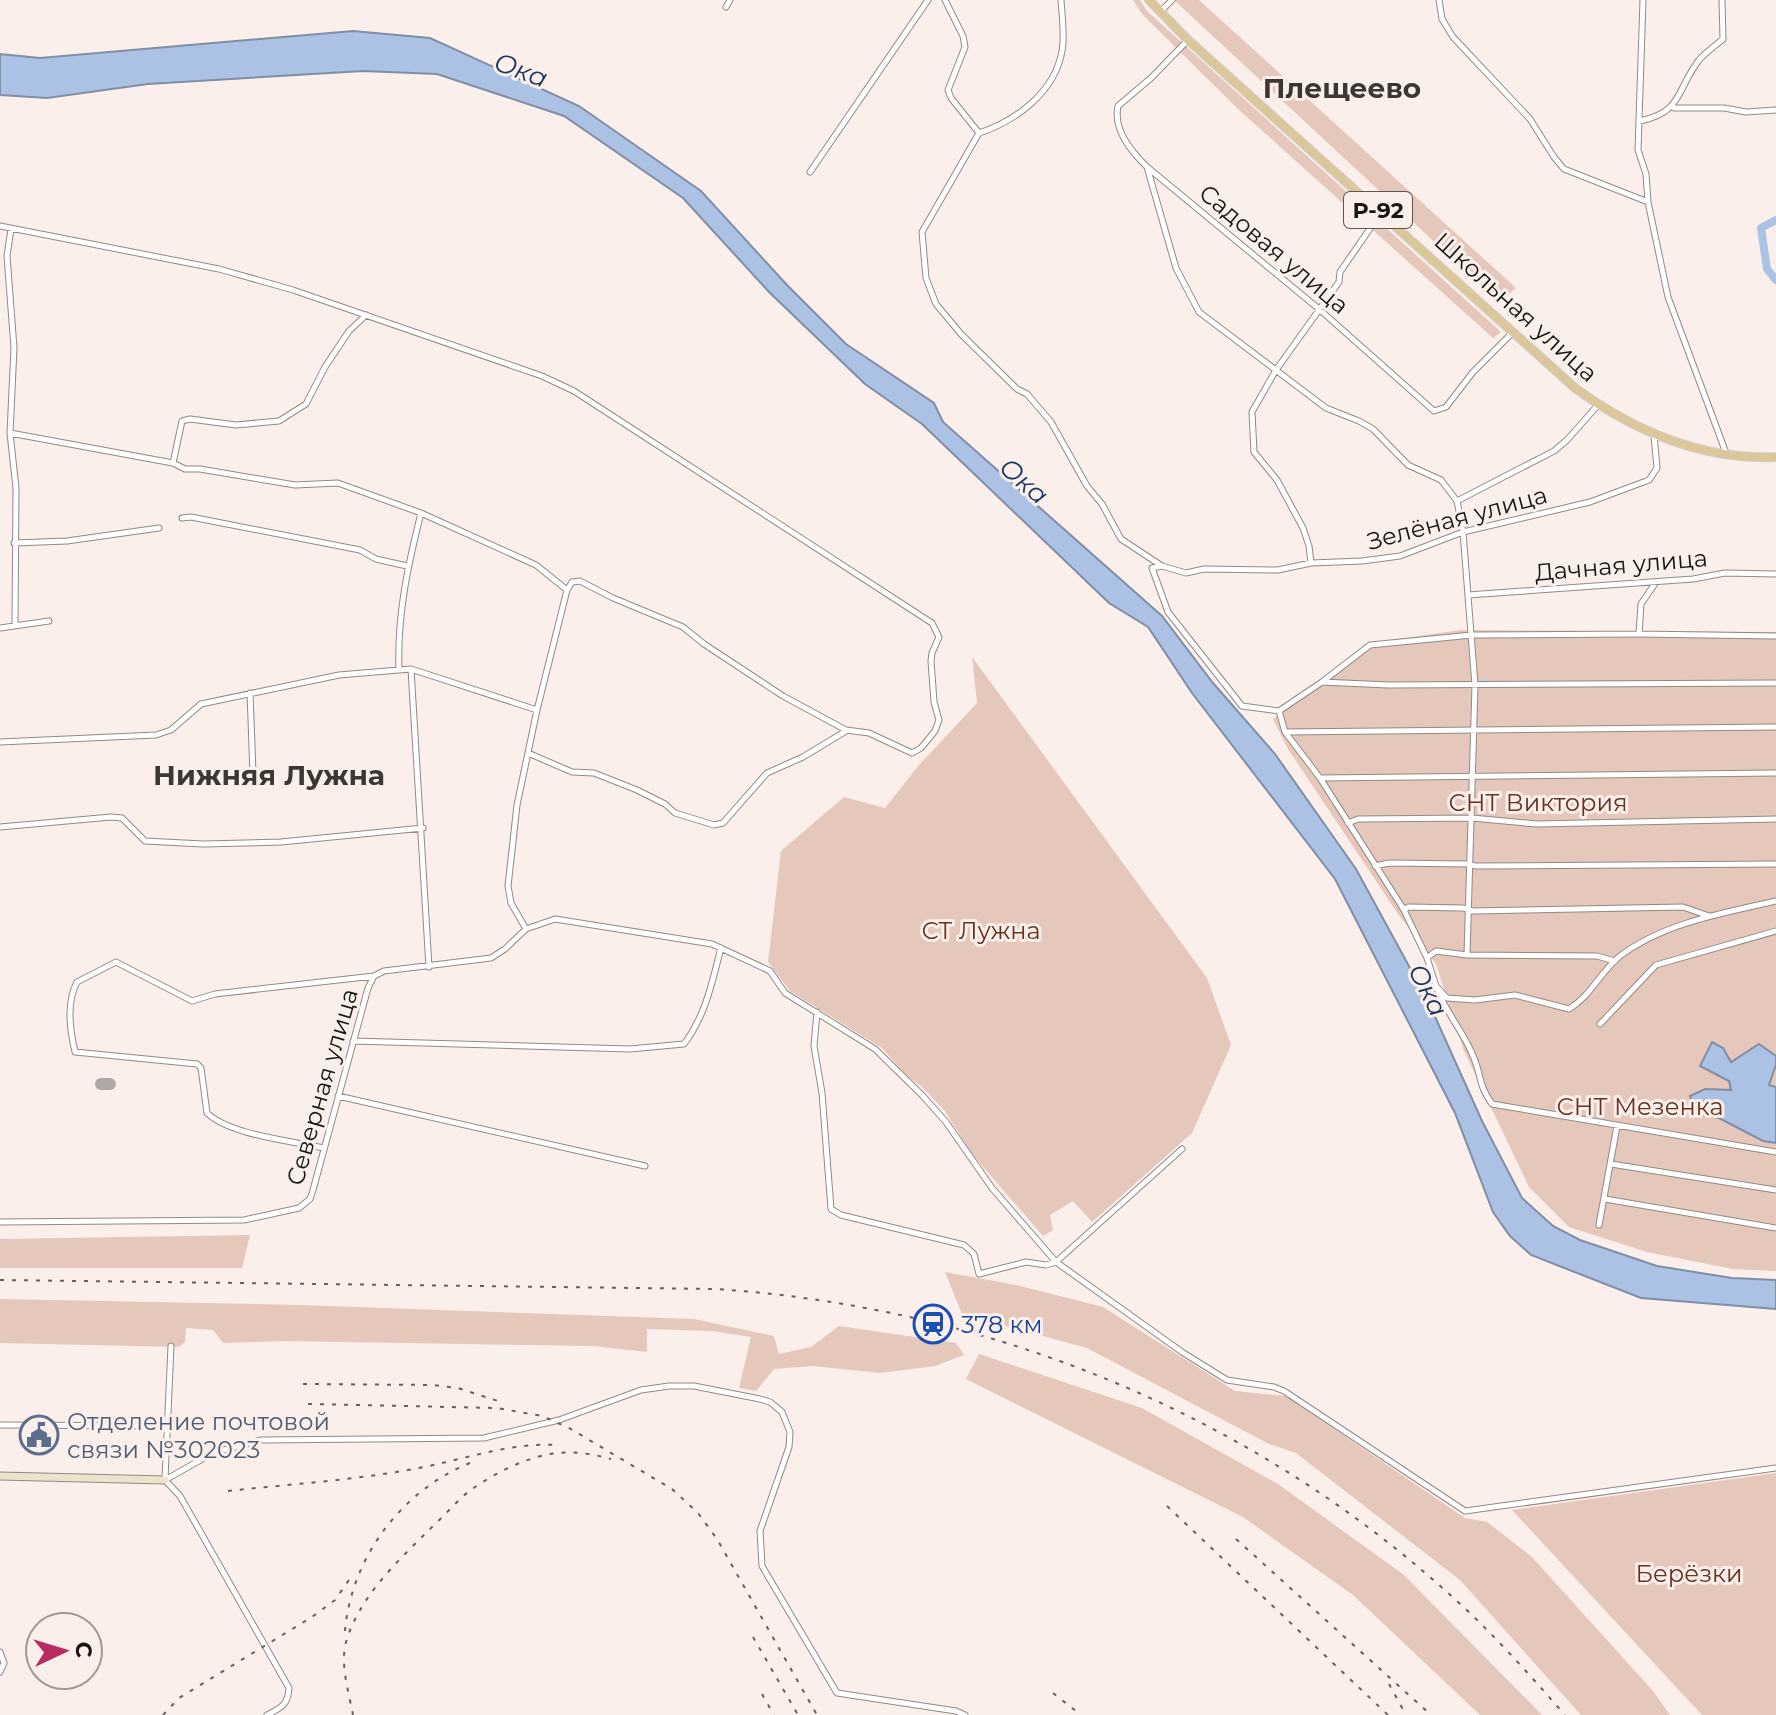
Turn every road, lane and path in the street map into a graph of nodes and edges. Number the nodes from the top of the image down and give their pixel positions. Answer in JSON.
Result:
{"nodes":[{"id":1,"x":730,"y":0,"type":"edge"},
{"id":2,"x":928,"y":0,"type":"edge"},
{"id":3,"x":945,"y":0,"type":"edge"},
{"id":4,"x":1061,"y":0,"type":"edge"},
{"id":5,"x":1149,"y":0,"type":"edge"},
{"id":6,"x":1172,"y":0,"type":"edge"},
{"id":7,"x":1439,"y":0,"type":"edge"},
{"id":8,"x":1643,"y":0,"type":"edge"},
{"id":9,"x":1722,"y":0,"type":"edge"},
{"id":10,"x":726,"y":7,"type":"dead end"},
{"id":11,"x":1160,"y":12,"type":"junction"},
{"id":12,"x":1188,"y":40,"type":"junction"},
{"id":13,"x":1673,"y":108,"type":"junction"},
{"id":14,"x":1776,"y":110,"type":"edge"},
{"id":15,"x":1640,"y":121,"type":"junction"},
{"id":16,"x":979,"y":133,"type":"junction"},
{"id":17,"x":1147,"y":167,"type":"junction"},
{"id":18,"x":810,"y":172,"type":"dead end"},
{"id":19,"x":1648,"y":202,"type":"junction"},
{"id":20,"x":1381,"y":213,"type":"junction"},
{"id":21,"x":0,"y":226,"type":"edge"},
{"id":22,"x":11,"y":229,"type":"junction"},
{"id":23,"x":1319,"y":309,"type":"junction"},
{"id":24,"x":366,"y":315,"type":"junction"},
{"id":25,"x":1513,"y":332,"type":"junction"},
{"id":26,"x":1276,"y":370,"type":"junction"},
{"id":27,"x":1598,"y":405,"type":"junction"},
{"id":28,"x":10,"y":433,"type":"junction"},
{"id":29,"x":1654,"y":435,"type":"junction"},
{"id":30,"x":1727,"y":454,"type":"junction"},
{"id":31,"x":1776,"y":457,"type":"edge"},
{"id":32,"x":173,"y":463,"type":"junction"},
{"id":33,"x":1457,"y":501,"type":"junction"},
{"id":34,"x":421,"y":513,"type":"junction"},
{"id":35,"x":182,"y":518,"type":"dead end"},
{"id":36,"x":159,"y":528,"type":"dead end"},
{"id":37,"x":1463,"y":532,"type":"junction"},
{"id":38,"x":14,"y":543,"type":"junction"},
{"id":39,"x":1311,"y":563,"type":"junction"},
{"id":40,"x":407,"y":566,"type":"junction"},
{"id":41,"x":1162,"y":566,"type":"junction"},
{"id":42,"x":1776,"y":574,"type":"edge"},
{"id":43,"x":1656,"y":582,"type":"junction"},
{"id":44,"x":567,"y":590,"type":"junction"},
{"id":45,"x":1468,"y":595,"type":"junction"},
{"id":46,"x":49,"y":621,"type":"dead end"},
{"id":47,"x":15,"y":625,"type":"junction"},
{"id":48,"x":0,"y":628,"type":"edge"},
{"id":49,"x":1639,"y":634,"type":"junction"},
{"id":50,"x":1472,"y":635,"type":"junction"},
{"id":51,"x":1776,"y":636,"type":"edge"},
{"id":52,"x":399,"y":669,"type":"junction"},
{"id":53,"x":411,"y":669,"type":"junction"},
{"id":54,"x":1322,"y":682,"type":"junction"},
{"id":55,"x":1776,"y":683,"type":"edge"},
{"id":56,"x":1475,"y":685,"type":"junction"},
{"id":57,"x":250,"y":693,"type":"junction"},
{"id":58,"x":537,"y":710,"type":"junction"},
{"id":59,"x":1279,"y":711,"type":"junction"},
{"id":60,"x":1776,"y":727,"type":"edge"},
{"id":61,"x":846,"y":730,"type":"junction"},
{"id":62,"x":1475,"y":730,"type":"junction"},
{"id":63,"x":1285,"y":732,"type":"junction"},
{"id":64,"x":0,"y":742,"type":"edge"},
{"id":65,"x":528,"y":753,"type":"junction"},
{"id":66,"x":253,"y":773,"type":"dead end"},
{"id":67,"x":1776,"y":773,"type":"edge"},
{"id":68,"x":1473,"y":775,"type":"junction"},
{"id":69,"x":1320,"y":778,"type":"junction"},
{"id":70,"x":1472,"y":818,"type":"junction"},
{"id":71,"x":1776,"y":819,"type":"edge"},
{"id":72,"x":1348,"y":823,"type":"junction"},
{"id":73,"x":0,"y":827,"type":"edge"},
{"id":74,"x":423,"y":828,"type":"junction"},
{"id":75,"x":1470,"y":864,"type":"junction"},
{"id":76,"x":1776,"y":864,"type":"edge"},
{"id":77,"x":1375,"y":866,"type":"junction"},
{"id":78,"x":1776,"y":901,"type":"edge"},
{"id":79,"x":1404,"y":910,"type":"junction"},
{"id":80,"x":1468,"y":910,"type":"junction"},
{"id":81,"x":1711,"y":916,"type":"junction"},
{"id":82,"x":526,"y":929,"type":"junction"},
{"id":83,"x":1776,"y":931,"type":"edge"},
{"id":84,"x":721,"y":948,"type":"junction"},
{"id":85,"x":1467,"y":955,"type":"junction"},
{"id":86,"x":1427,"y":958,"type":"junction"},
{"id":87,"x":1615,"y":961,"type":"junction"},
{"id":88,"x":429,"y":968,"type":"junction"},
{"id":89,"x":374,"y":976,"type":"junction"},
{"id":90,"x":1436,"y":986,"type":"junction"},
{"id":91,"x":817,"y":1012,"type":"junction"},
{"id":92,"x":1600,"y":1024,"type":"dead end"},
{"id":93,"x":353,"y":1041,"type":"junction"},
{"id":94,"x":338,"y":1096,"type":"junction"},
{"id":95,"x":1617,"y":1126,"type":"junction"},
{"id":96,"x":324,"y":1148,"type":"junction"},
{"id":97,"x":1182,"y":1149,"type":"dead end"},
{"id":98,"x":1776,"y":1152,"type":"edge"},
{"id":99,"x":1611,"y":1164,"type":"junction"},
{"id":100,"x":645,"y":1166,"type":"dead end"},
{"id":101,"x":1776,"y":1190,"type":"edge"},
{"id":102,"x":1605,"y":1199,"type":"junction"},
{"id":103,"x":0,"y":1222,"type":"edge"},
{"id":104,"x":1599,"y":1225,"type":"dead end"},
{"id":105,"x":1776,"y":1228,"type":"edge"},
{"id":106,"x":1056,"y":1262,"type":"junction"},
{"id":107,"x":171,"y":1346,"type":"dead end"},
{"id":108,"x":0,"y":1425,"type":"edge"},
{"id":109,"x":168,"y":1426,"type":"junction"},
{"id":110,"x":1776,"y":1468,"type":"edge"},
{"id":111,"x":0,"y":1476,"type":"edge"},
{"id":112,"x":165,"y":1480,"type":"junction"},
{"id":113,"x":0,"y":1652,"type":"edge"},
{"id":114,"x":2,"y":1669,"type":"edge"},
{"id":115,"x":267,"y":1715,"type":"edge"},
{"id":116,"x":965,"y":1715,"type":"edge"}],
"edges":[{"from":1,"to":10,"type":"street"},
{"from":2,"to":18,"type":"street"},
{"from":3,"to":16,"type":"street"},
{"from":4,"to":16,"type":"street"},
{"from":5,"to":11,"type":"main road","number":"Р-92"},
{"from":6,"to":11,"type":"street"},
{"from":7,"to":19,"type":"street"},
{"from":8,"to":15,"type":"street"},
{"from":9,"to":13,"type":"street"},
{"from":11,"to":12,"type":"main road","name":"Школьная улица","number":"Р-92"},
{"from":12,"to":17,"type":"street","name":"Садовая улица"},
{"from":12,"to":20,"type":"main road","name":"Школьная улица","number":"Р-92"},
{"from":13,"to":14,"type":"street"},
{"from":13,"to":15,"type":"street"},
{"from":15,"to":19,"type":"street"},
{"from":16,"to":41,"type":"street"},
{"from":17,"to":23,"type":"street","name":"Садовая улица"},
{"from":17,"to":26,"type":"street"},
{"from":19,"to":30,"type":"street"},
{"from":20,"to":23,"type":"street"},
{"from":20,"to":25,"type":"main road","name":"Школьная улица","number":"Р-92"},
{"from":21,"to":22,"type":"street"},
{"from":22,"to":24,"type":"street"},
{"from":22,"to":28,"type":"street"},
{"from":23,"to":25,"type":"street","name":"Садовая улица"},
{"from":23,"to":26,"type":"street"},
{"from":24,"to":32,"type":"street"},
{"from":24,"to":61,"type":"street"},
{"from":25,"to":27,"type":"main road","name":"Школьная улица","number":"Р-92"},
{"from":26,"to":33,"type":"street"},
{"from":26,"to":39,"type":"street"},
{"from":27,"to":29,"type":"main road","number":"Р-92"},
{"from":27,"to":33,"type":"street"},
{"from":28,"to":32,"type":"street"},
{"from":28,"to":38,"type":"street"},
{"from":29,"to":30,"type":"main road","number":"Р-92"},
{"from":29,"to":37,"type":"street","name":"Зелёная улица"},
{"from":30,"to":31,"type":"main road","number":"Р-92"},
{"from":32,"to":34,"type":"street"},
{"from":33,"to":37,"type":"street"},
{"from":34,"to":40,"type":"street"},
{"from":34,"to":44,"type":"street"},
{"from":35,"to":40,"type":"street"},
{"from":36,"to":38,"type":"street"},
{"from":37,"to":39,"type":"street","name":"Зелёная улица"},
{"from":37,"to":45,"type":"street"},
{"from":38,"to":47,"type":"street"},
{"from":39,"to":41,"type":"street","name":"Зелёная улица"},
{"from":40,"to":52,"type":"street"},
{"from":41,"to":59,"type":"street"},
{"from":42,"to":43,"type":"street","name":"Дачная улица"},
{"from":43,"to":45,"type":"street","name":"Дачная улица"},
{"from":43,"to":49,"type":"street"},
{"from":44,"to":58,"type":"street"},
{"from":44,"to":61,"type":"street"},
{"from":45,"to":50,"type":"street"},
{"from":46,"to":47,"type":"street"},
{"from":47,"to":48,"type":"street"},
{"from":49,"to":50,"type":"street"},
{"from":49,"to":51,"type":"street"},
{"from":50,"to":54,"type":"street"},
{"from":50,"to":56,"type":"street"},
{"from":52,"to":53,"type":"street"},
{"from":52,"to":57,"type":"street"},
{"from":53,"to":58,"type":"street"},
{"from":53,"to":74,"type":"street"},
{"from":54,"to":56,"type":"street"},
{"from":54,"to":59,"type":"street"},
{"from":55,"to":56,"type":"street"},
{"from":56,"to":62,"type":"street"},
{"from":57,"to":64,"type":"street"},
{"from":57,"to":66,"type":"street"},
{"from":58,"to":65,"type":"street"},
{"from":59,"to":63,"type":"street"},
{"from":60,"to":62,"type":"street"},
{"from":61,"to":65,"type":"street"},
{"from":62,"to":63,"type":"street"},
{"from":62,"to":68,"type":"street"},
{"from":63,"to":69,"type":"street"},
{"from":65,"to":82,"type":"street"},
{"from":67,"to":68,"type":"street"},
{"from":68,"to":69,"type":"street"},
{"from":68,"to":70,"type":"street"},
{"from":69,"to":72,"type":"street"},
{"from":70,"to":71,"type":"street"},
{"from":70,"to":72,"type":"street"},
{"from":70,"to":75,"type":"street"},
{"from":72,"to":77,"type":"street"},
{"from":73,"to":74,"type":"street"},
{"from":74,"to":88,"type":"street"},
{"from":75,"to":76,"type":"street"},
{"from":75,"to":77,"type":"street"},
{"from":75,"to":80,"type":"street"},
{"from":77,"to":79,"type":"street"},
{"from":78,"to":81,"type":"street"},
{"from":79,"to":80,"type":"street"},
{"from":79,"to":86,"type":"street"},
{"from":80,"to":81,"type":"street"},
{"from":80,"to":85,"type":"street"},
{"from":81,"to":87,"type":"street"},
{"from":82,"to":84,"type":"street","name":"Северная улица"},
{"from":82,"to":88,"type":"street","name":"Северная улица"},
{"from":83,"to":92,"type":"street"},
{"from":84,"to":91,"type":"street","name":"Северная улица"},
{"from":84,"to":93,"type":"street"},
{"from":85,"to":86,"type":"street"},
{"from":85,"to":87,"type":"street"},
{"from":86,"to":90,"type":"street"},
{"from":87,"to":90,"type":"street"},
{"from":88,"to":89,"type":"street","name":"Северная улица"},
{"from":89,"to":93,"type":"street","name":"Северная улица"},
{"from":89,"to":96,"type":"street"},
{"from":90,"to":95,"type":"street"},
{"from":91,"to":106,"type":"street","name":"Северная улица"},
{"from":91,"to":106,"type":"street"},
{"from":93,"to":94,"type":"street","name":"Северная улица"},
{"from":94,"to":96,"type":"street","name":"Северная улица"},
{"from":94,"to":100,"type":"street"},
{"from":95,"to":98,"type":"street"},
{"from":95,"to":99,"type":"street"},
{"from":96,"to":103,"type":"street","name":"Северная улица"},
{"from":97,"to":106,"type":"street"},
{"from":99,"to":101,"type":"street"},
{"from":99,"to":102,"type":"street"},
{"from":102,"to":104,"type":"street"},
{"from":102,"to":105,"type":"street"},
{"from":106,"to":110,"type":"street","name":"Северная улица"},
{"from":107,"to":109,"type":"street"},
{"from":108,"to":109,"type":"street"},
{"from":109,"to":112,"type":"street"},
{"from":111,"to":112,"type":"street"},
{"from":112,"to":115,"type":"street"},
{"from":112,"to":116,"type":"street"},
{"from":113,"to":114,"type":"street"}]}
